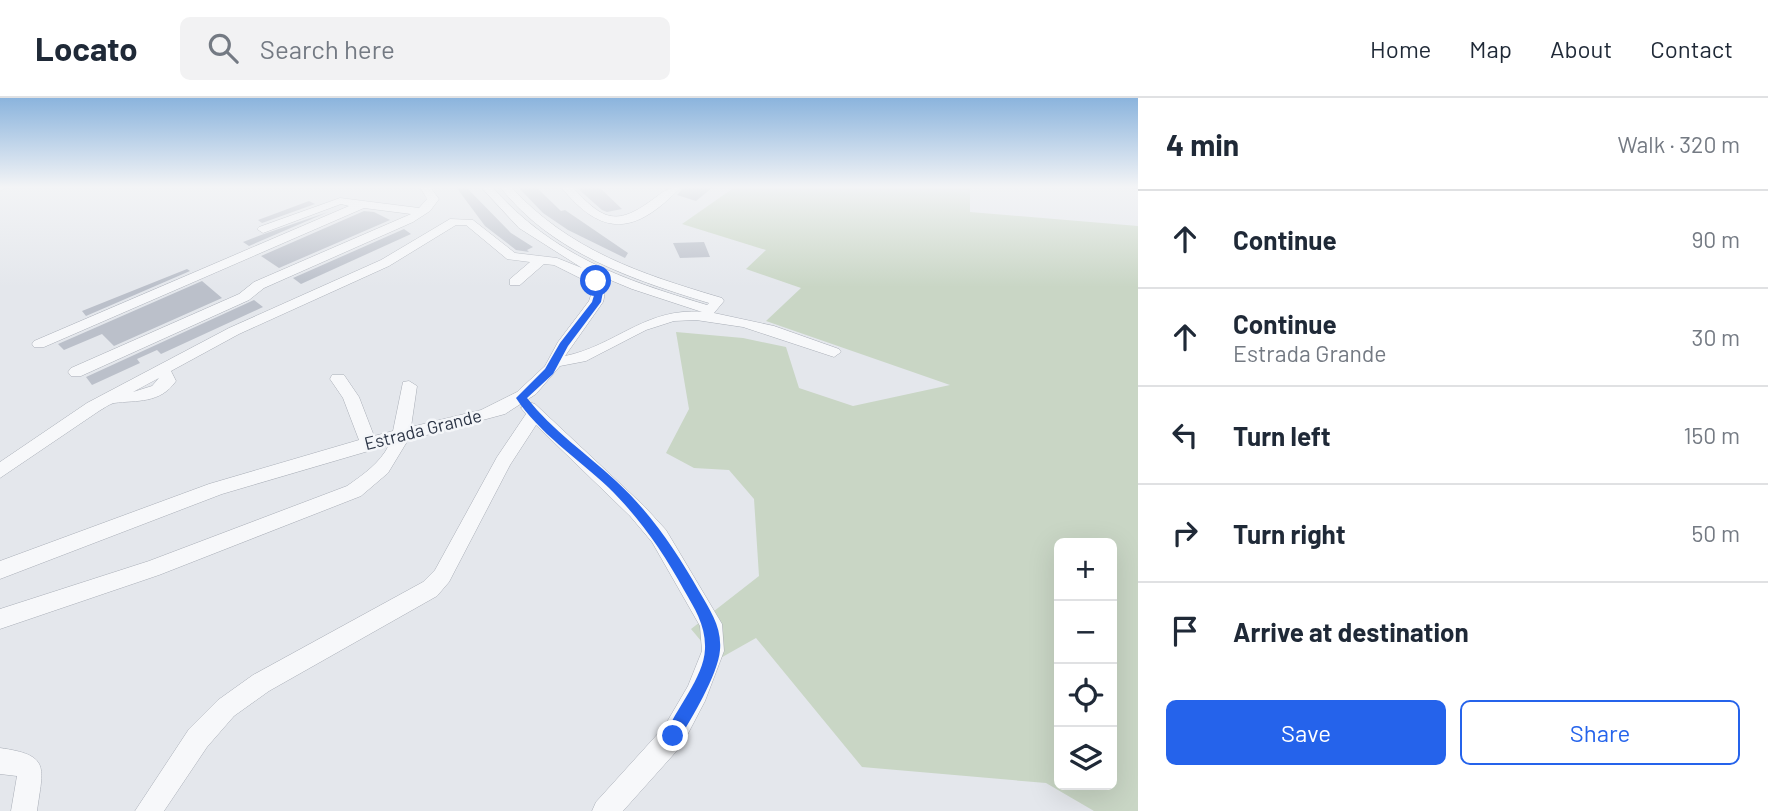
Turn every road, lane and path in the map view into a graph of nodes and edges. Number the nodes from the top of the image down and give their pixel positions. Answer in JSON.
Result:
{"nodes":[{"id":1,"x":285,"y":220,"type":"edge"},
{"id":2,"x":325,"y":220,"type":"edge"},
{"id":3,"x":408,"y":220,"type":"edge"},
{"id":4,"x":517,"y":220,"type":"edge"},
{"id":5,"x":536,"y":220,"type":"edge"},
{"id":6,"x":610,"y":220,"type":"edge"},
{"id":7,"x":625,"y":220,"type":"edge"},
{"id":8,"x":616,"y":221,"type":"joint"},
{"id":9,"x":263,"y":229,"type":"dead end"},
{"id":10,"x":542,"y":259,"type":"junction"},
{"id":11,"x":515,"y":282,"type":"dead end"},
{"id":12,"x":39,"y":344,"type":"dead end"},
{"id":13,"x":834,"y":352,"type":"dead end"},
{"id":14,"x":555,"y":362,"type":"junction"},
{"id":15,"x":76,"y":372,"type":"dead end"},
{"id":16,"x":338,"y":379,"type":"dead end"},
{"id":17,"x":409,"y":386,"type":"dead end"},
{"id":18,"x":528,"y":406,"type":"junction"},
{"id":19,"x":402,"y":435,"type":"junction"},
{"id":20,"x":369,"y":444,"type":"junction"},
{"id":21,"x":0,"y":471,"type":"edge"},
{"id":22,"x":0,"y":570,"type":"edge"},
{"id":23,"x":0,"y":619,"type":"edge"},
{"id":24,"x":0,"y":761,"type":"edge"},
{"id":25,"x":24,"y":811,"type":"edge"},
{"id":26,"x":148,"y":811,"type":"edge"},
{"id":27,"x":605,"y":811,"type":"edge"}],
"edges":[{"from":1,"to":9,"type":"street"},
{"from":2,"to":12,"type":"street"},
{"from":3,"to":15,"type":"street"},
{"from":4,"to":5,"type":"street"},
{"from":6,"to":8,"type":"street"},
{"from":7,"to":8,"type":"street"},
{"from":10,"to":11,"type":"street"},
{"from":10,"to":14,"type":"street","name":"Estrada Grande"},
{"from":10,"to":21,"type":"street"},
{"from":13,"to":14,"type":"street"},
{"from":14,"to":18,"type":"street","name":"Estrada Grande"},
{"from":16,"to":20,"type":"street"},
{"from":17,"to":19,"type":"street"},
{"from":18,"to":19,"type":"street","name":"Estrada Grande"},
{"from":18,"to":26,"type":"street"},
{"from":18,"to":27,"type":"street"},
{"from":19,"to":20,"type":"street","name":"Estrada Grande"},
{"from":19,"to":23,"type":"street"},
{"from":20,"to":22,"type":"street","name":"Estrada Grande"},
{"from":24,"to":25,"type":"street"}]}
